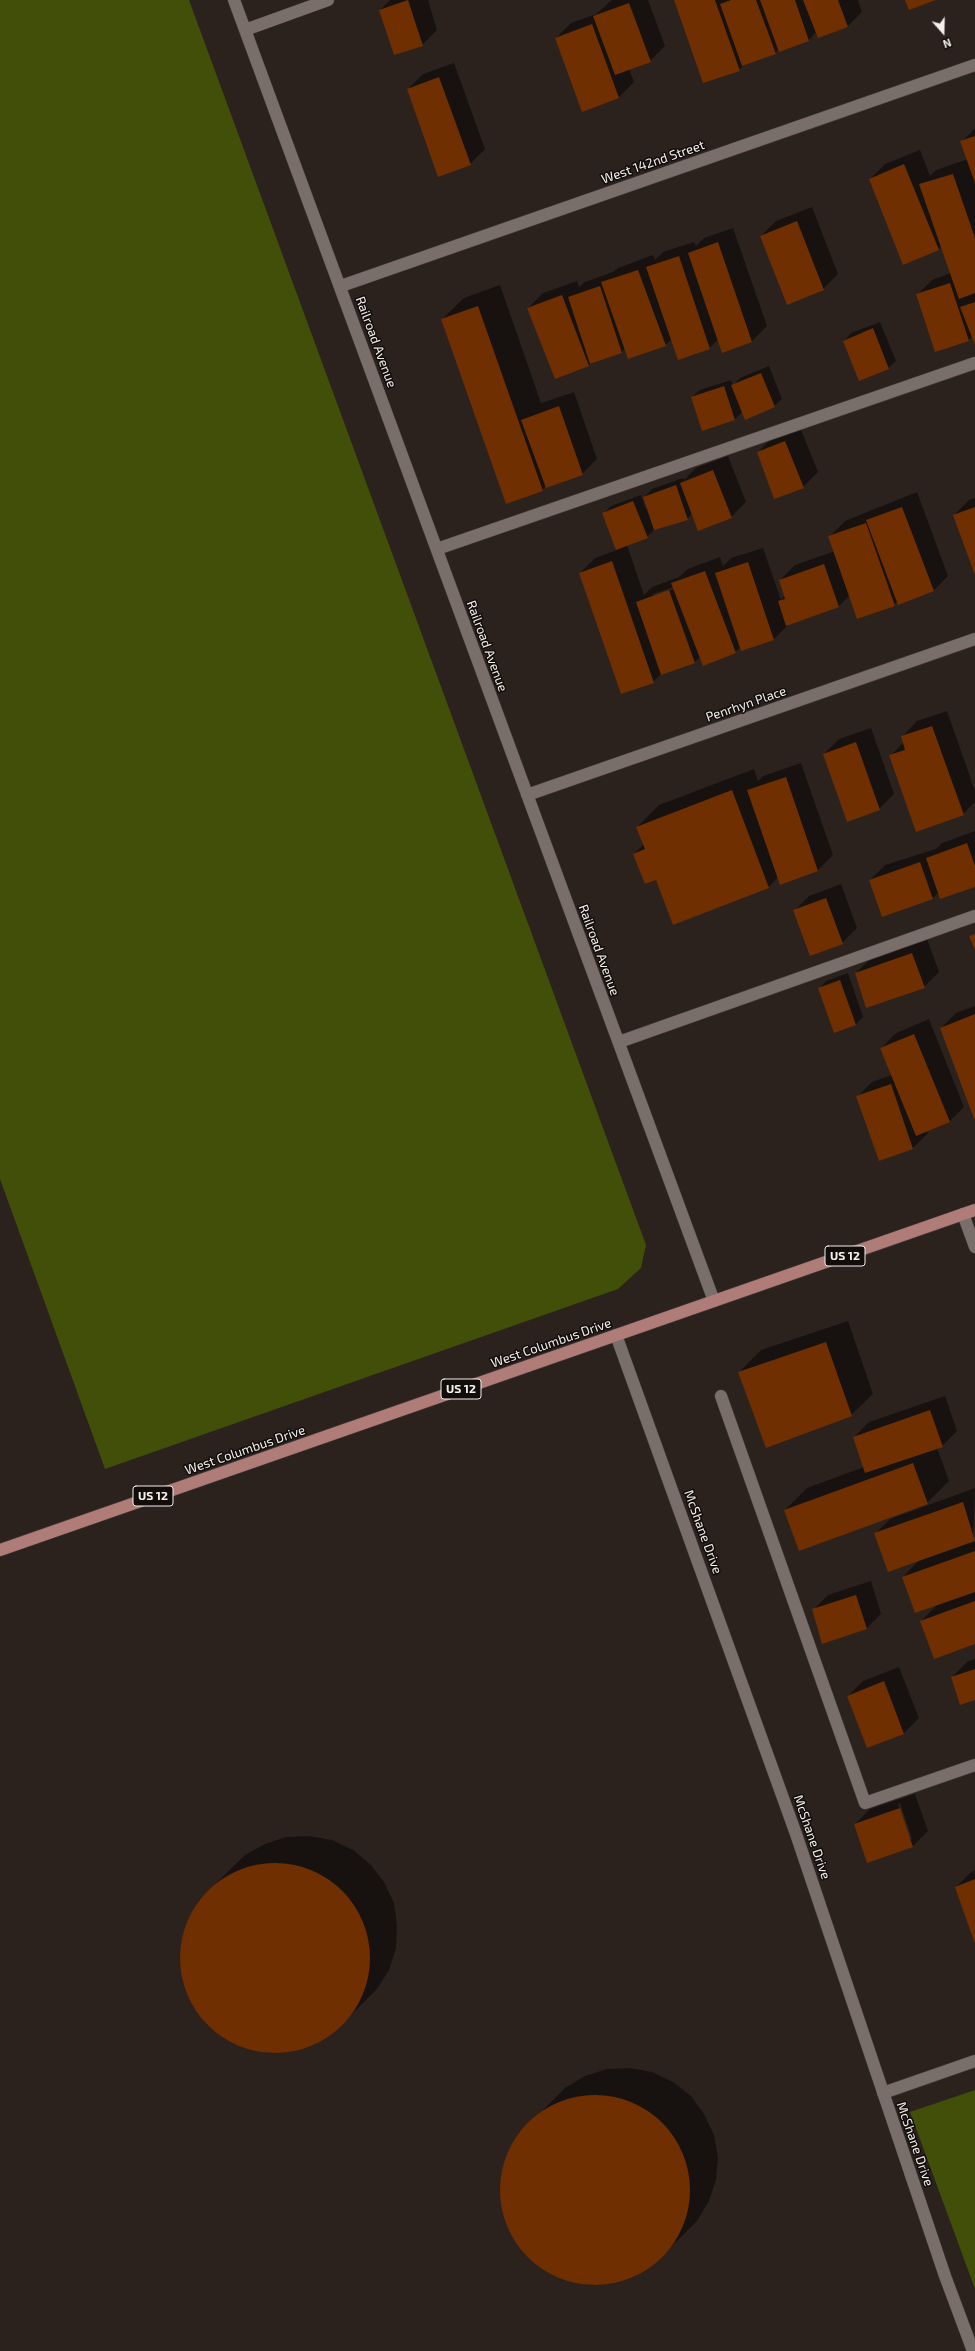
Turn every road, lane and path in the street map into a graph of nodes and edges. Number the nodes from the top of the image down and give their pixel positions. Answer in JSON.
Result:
{"nodes":[{"id":1,"x":234,"y":0,"type":"edge"},
{"id":2,"x":328,"y":0,"type":"edge"},
{"id":3,"x":245,"y":30,"type":"junction"},
{"id":4,"x":975,"y":65,"type":"edge"},
{"id":5,"x":341,"y":286,"type":"junction"},
{"id":6,"x":975,"y":363,"type":"edge"},
{"id":7,"x":437,"y":549,"type":"junction"},
{"id":8,"x":975,"y":639,"type":"edge"},
{"id":9,"x":527,"y":795,"type":"junction"},
{"id":10,"x":975,"y":916,"type":"edge"},
{"id":11,"x":619,"y":1042,"type":"junction"},
{"id":12,"x":975,"y":1210,"type":"edge"},
{"id":13,"x":963,"y":1214,"type":"junction"},
{"id":14,"x":975,"y":1247,"type":"edge"},
{"id":15,"x":714,"y":1301,"type":"junction"},
{"id":16,"x":616,"y":1335,"type":"junction"},
{"id":17,"x":721,"y":1396,"type":"dead end"},
{"id":18,"x":0,"y":1550,"type":"edge"},
{"id":19,"x":975,"y":1765,"type":"edge"},
{"id":20,"x":975,"y":2061,"type":"edge"},
{"id":21,"x":883,"y":2092,"type":"junction"},
{"id":22,"x":973,"y":2351,"type":"edge"}],
"edges":[{"from":1,"to":3,"type":"street","name":"Railroad Avenue"},
{"from":2,"to":3,"type":"street"},
{"from":3,"to":5,"type":"street","name":"Railroad Avenue"},
{"from":4,"to":5,"type":"street","name":"West 142nd Street"},
{"from":5,"to":7,"type":"street","name":"Railroad Avenue"},
{"from":6,"to":7,"type":"street"},
{"from":7,"to":9,"type":"street","name":"Railroad Avenue"},
{"from":8,"to":9,"type":"street","name":"Penrhyn Place"},
{"from":9,"to":11,"type":"street","name":"Railroad Avenue"},
{"from":10,"to":11,"type":"street"},
{"from":11,"to":15,"type":"street","name":"Railroad Avenue"},
{"from":12,"to":13,"type":"main road","name":"West Columbus Drive","number":"US 12"},
{"from":13,"to":14,"type":"street"},
{"from":13,"to":15,"type":"main road","name":"West Columbus Drive","number":"US 12"},
{"from":15,"to":16,"type":"main road","name":"West Columbus Drive","number":"US 12"},
{"from":16,"to":18,"type":"main road","name":"West Columbus Drive","number":"US 12"},
{"from":16,"to":21,"type":"street","name":"McShane Drive"},
{"from":17,"to":19,"type":"street"},
{"from":20,"to":21,"type":"street"},
{"from":21,"to":22,"type":"street","name":"McShane Drive"}]}
